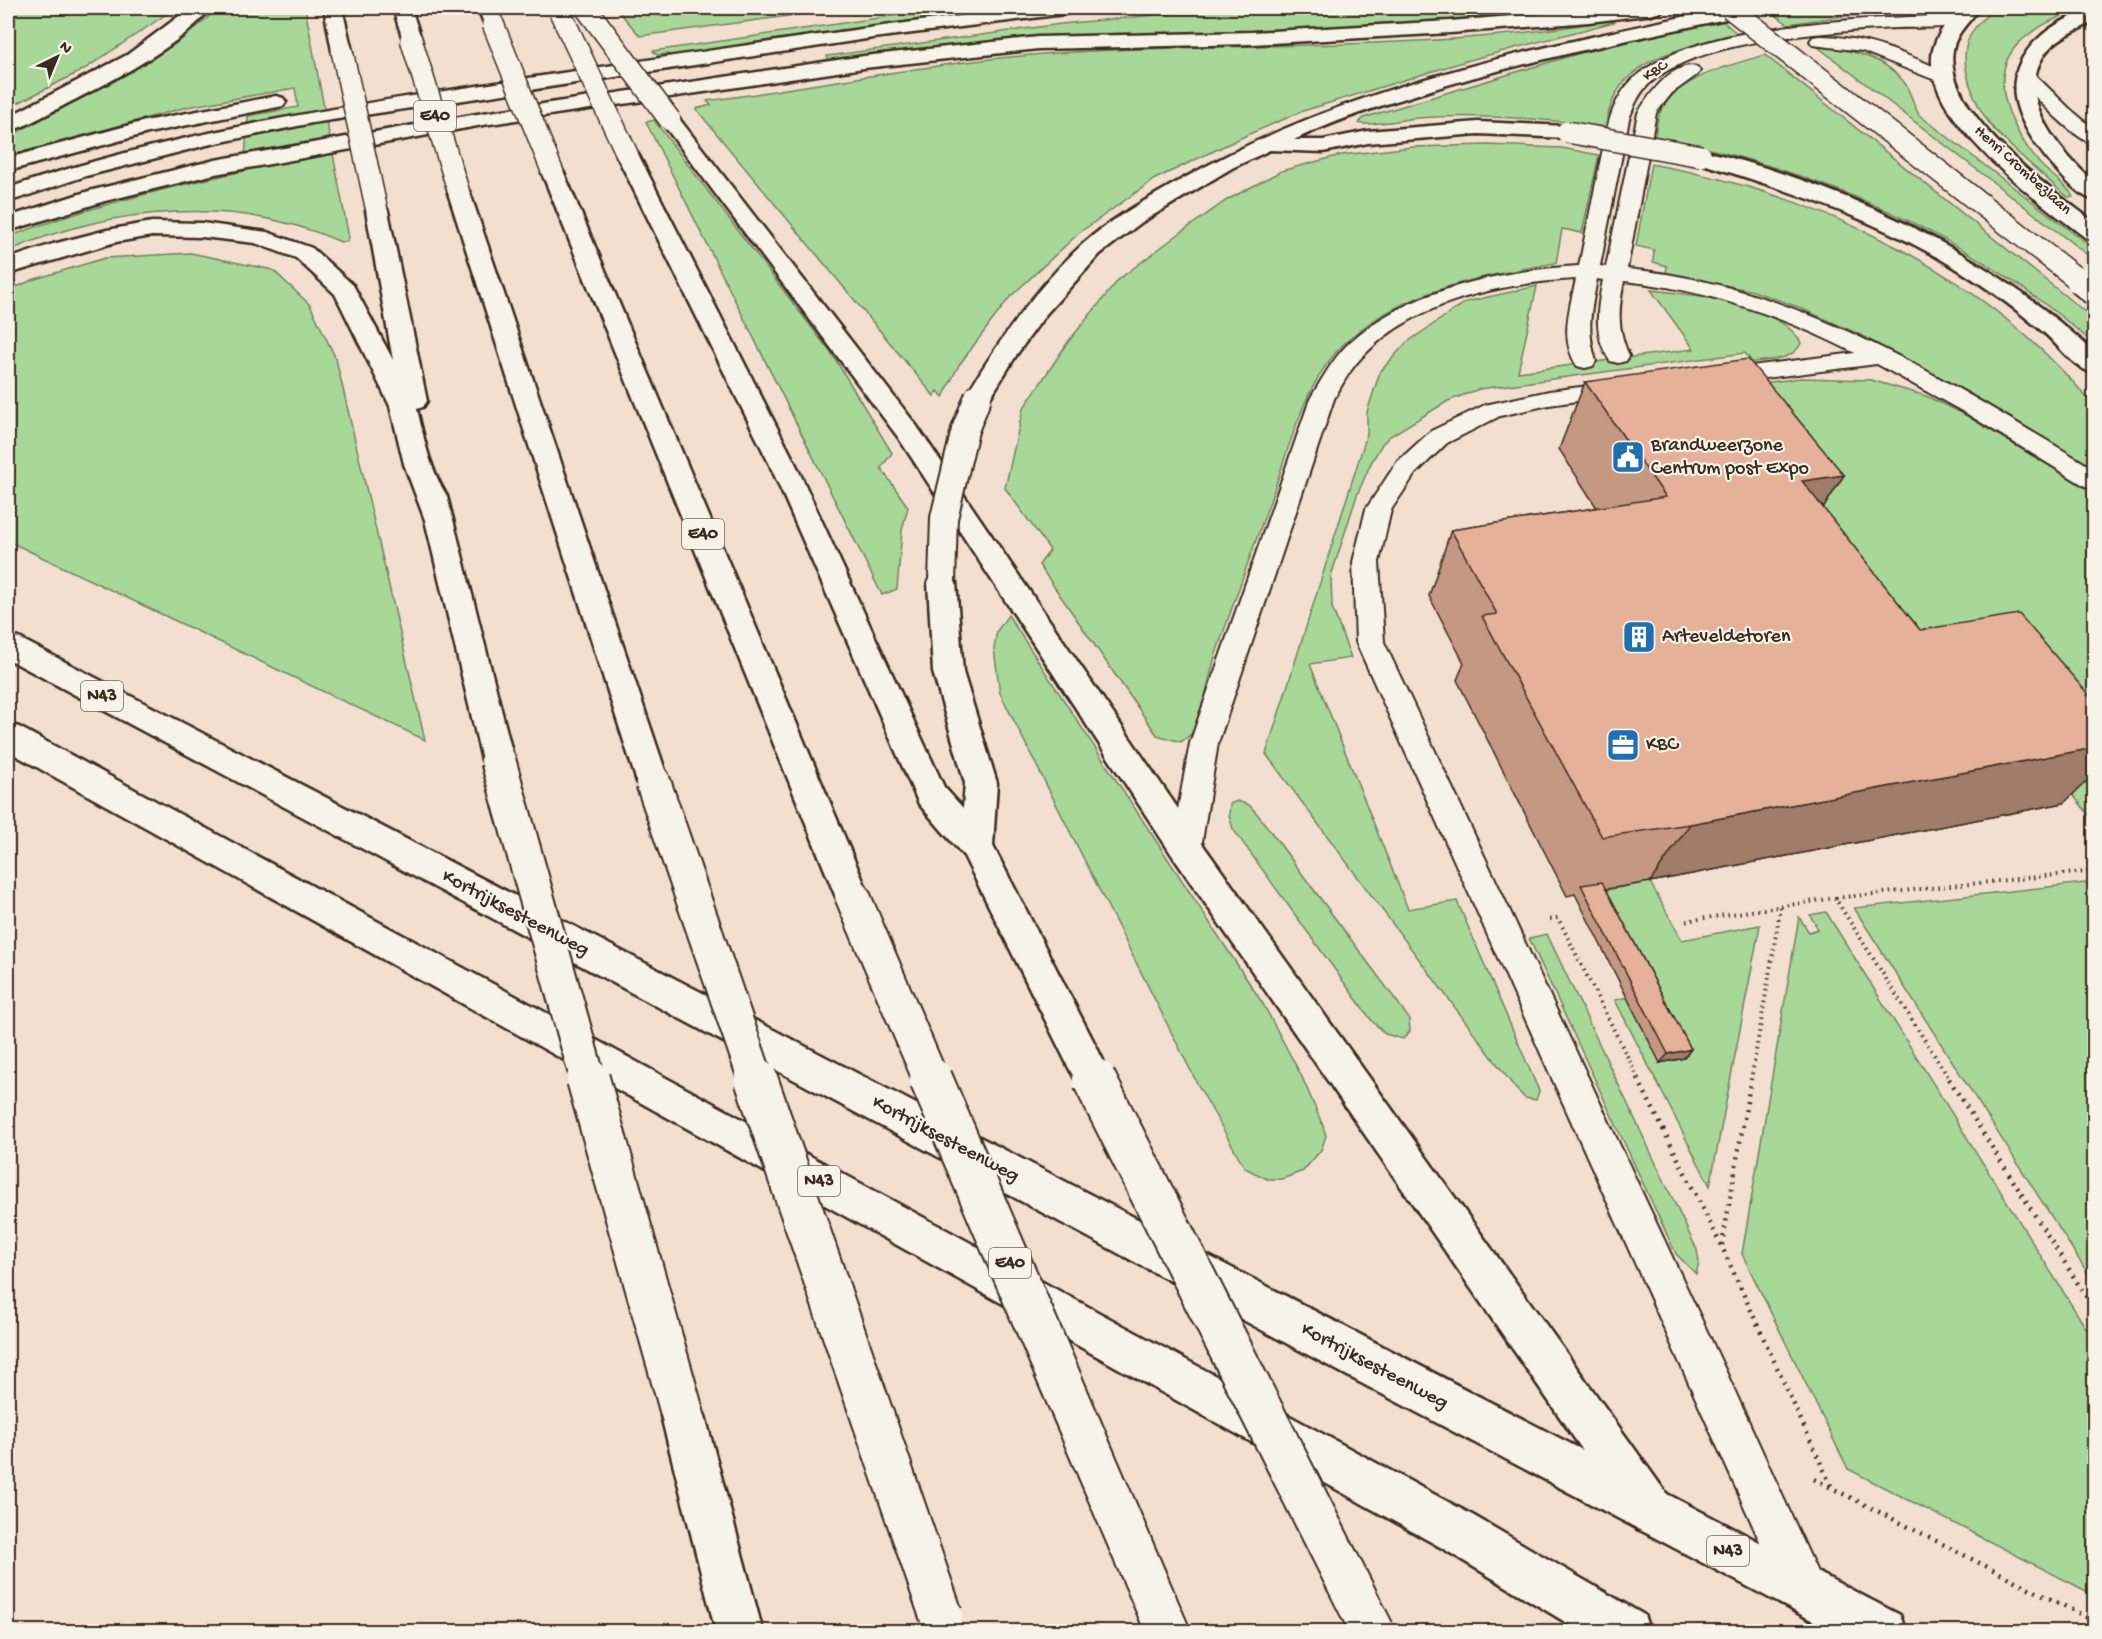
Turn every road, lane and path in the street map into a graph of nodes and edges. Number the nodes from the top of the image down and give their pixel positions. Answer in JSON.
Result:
{"nodes":[{"id":1,"x":201,"y":8,"type":"edge"},
{"id":2,"x":333,"y":8,"type":"edge"},
{"id":3,"x":402,"y":8,"type":"edge"},
{"id":4,"x":586,"y":8,"type":"edge"},
{"id":5,"x":1064,"y":8,"type":"edge"},
{"id":6,"x":1653,"y":8,"type":"edge"},
{"id":7,"x":1730,"y":8,"type":"edge"},
{"id":8,"x":1749,"y":8,"type":"edge"},
{"id":9,"x":559,"y":10,"type":"edge"},
{"id":10,"x":1964,"y":14,"type":"edge"},
{"id":11,"x":2094,"y":15,"type":"edge"},
{"id":12,"x":490,"y":16,"type":"edge"},
{"id":13,"x":642,"y":47,"type":"dead end"},
{"id":14,"x":560,"y":59,"type":"dead end"},
{"id":15,"x":525,"y":64,"type":"dead end"},
{"id":16,"x":490,"y":70,"type":"dead end"},
{"id":17,"x":2024,"y":74,"type":"junction"},
{"id":18,"x":443,"y":77,"type":"dead end"},
{"id":19,"x":1945,"y":78,"type":"junction"},
{"id":20,"x":408,"y":82,"type":"dead end"},
{"id":21,"x":373,"y":87,"type":"dead end"},
{"id":22,"x":326,"y":94,"type":"dead end"},
{"id":23,"x":291,"y":99,"type":"dead end"},
{"id":24,"x":8,"y":125,"type":"edge"},
{"id":25,"x":2094,"y":138,"type":"edge"},
{"id":26,"x":1262,"y":146,"type":"junction"},
{"id":27,"x":8,"y":165,"type":"edge"},
{"id":28,"x":2094,"y":193,"type":"edge"},
{"id":29,"x":8,"y":195,"type":"edge"},
{"id":30,"x":8,"y":224,"type":"edge"},
{"id":31,"x":2094,"y":233,"type":"edge"},
{"id":32,"x":8,"y":267,"type":"edge"},
{"id":33,"x":1588,"y":272,"type":"junction"},
{"id":34,"x":1615,"y":273,"type":"junction"},
{"id":35,"x":2094,"y":292,"type":"edge"},
{"id":36,"x":1618,"y":356,"type":"dead end"},
{"id":37,"x":1879,"y":357,"type":"junction"},
{"id":38,"x":1585,"y":361,"type":"dead end"},
{"id":39,"x":2094,"y":364,"type":"edge"},
{"id":40,"x":1686,"y":381,"type":"edge"},
{"id":41,"x":1652,"y":385,"type":"edge"},
{"id":42,"x":2094,"y":480,"type":"edge"},
{"id":43,"x":437,"y":517,"type":"junction"},
{"id":44,"x":8,"y":646,"type":"edge"},
{"id":45,"x":8,"y":736,"type":"edge"},
{"id":46,"x":976,"y":846,"type":"junction"},
{"id":47,"x":1186,"y":848,"type":"junction"},
{"id":48,"x":2094,"y":871,"type":"edge"},
{"id":49,"x":1835,"y":898,"type":"junction"},
{"id":50,"x":1781,"y":906,"type":"junction"},
{"id":51,"x":1686,"y":921,"type":"dead end"},
{"id":52,"x":1501,"y":928,"type":"junction"},
{"id":53,"x":1722,"y":1246,"type":"junction"},
{"id":54,"x":2094,"y":1309,"type":"edge"},
{"id":55,"x":1811,"y":1478,"type":"dead end"},
{"id":56,"x":1832,"y":1488,"type":"junction"},
{"id":57,"x":1653,"y":1513,"type":"junction"},
{"id":58,"x":1803,"y":1589,"type":"junction"},
{"id":59,"x":2094,"y":1621,"type":"edge"},
{"id":60,"x":944,"y":1623,"type":"edge"},
{"id":61,"x":740,"y":1632,"type":"edge"},
{"id":62,"x":1168,"y":1632,"type":"edge"},
{"id":63,"x":1373,"y":1632,"type":"edge"},
{"id":64,"x":1627,"y":1632,"type":"edge"},
{"id":65,"x":1883,"y":1632,"type":"edge"}],
"edges":[{"from":1,"to":24,"type":"main road"},
{"from":2,"to":43,"type":"main road","bridge":true},
{"from":3,"to":60,"type":"main road","number":"E40","bridge":true},
{"from":4,"to":47,"type":"main road","bridge":true},
{"from":5,"to":29,"type":"main road"},
{"from":6,"to":30,"type":"main road"},
{"from":7,"to":35,"type":"main road","bridge":true},
{"from":8,"to":26,"type":"main road"},
{"from":9,"to":46,"type":"main road","bridge":true},
{"from":10,"to":19,"type":"main road","name":"Henri Crombezlaan"},
{"from":10,"to":33,"type":"lane","name":"KBC"},
{"from":11,"to":17,"type":"main road"},
{"from":12,"to":62,"type":"main road","number":"E40","bridge":true},
{"from":13,"to":14,"type":"main road"},
{"from":15,"to":16,"type":"main road"},
{"from":17,"to":25,"type":"lane"},
{"from":17,"to":28,"type":"main road"},
{"from":18,"to":20,"type":"main road"},
{"from":19,"to":31,"type":"main road","name":"Henri Crombezlaan"},
{"from":19,"to":34,"type":"lane","name":"KBC"},
{"from":21,"to":22,"type":"main road"},
{"from":23,"to":27,"type":"main road"},
{"from":26,"to":39,"type":"main road","bridge":true},
{"from":26,"to":46,"type":"main road","bridge":true},
{"from":32,"to":43,"type":"main road"},
{"from":33,"to":34,"type":"lane"},
{"from":33,"to":38,"type":"lane","name":"KBC"},
{"from":33,"to":47,"type":"lane"},
{"from":34,"to":36,"type":"lane","name":"KBC"},
{"from":34,"to":37,"type":"lane"},
{"from":37,"to":40,"type":"lane"},
{"from":37,"to":42,"type":"lane"},
{"from":41,"to":52,"type":"lane"},
{"from":43,"to":61,"type":"main road","bridge":true},
{"from":44,"to":57,"type":"main road","name":"Kortrijksesteenweg","number":"N43"},
{"from":45,"to":64,"type":"main road","number":"N43"},
{"from":46,"to":63,"type":"main road","bridge":true},
{"from":47,"to":57,"type":"main road"},
{"from":48,"to":49,"type":"path"},
{"from":49,"to":50,"type":"path"},
{"from":49,"to":54,"type":"path"},
{"from":50,"to":51,"type":"path"},
{"from":50,"to":53,"type":"path"},
{"from":52,"to":53,"type":"path"},
{"from":52,"to":58,"type":"lane"},
{"from":53,"to":56,"type":"path"},
{"from":55,"to":56,"type":"path"},
{"from":56,"to":59,"type":"path"},
{"from":57,"to":58,"type":"main road","name":"Kortrijksesteenweg","number":"N43"},
{"from":58,"to":65,"type":"main road","name":"Kortrijksesteenweg","number":"N43"}]}
